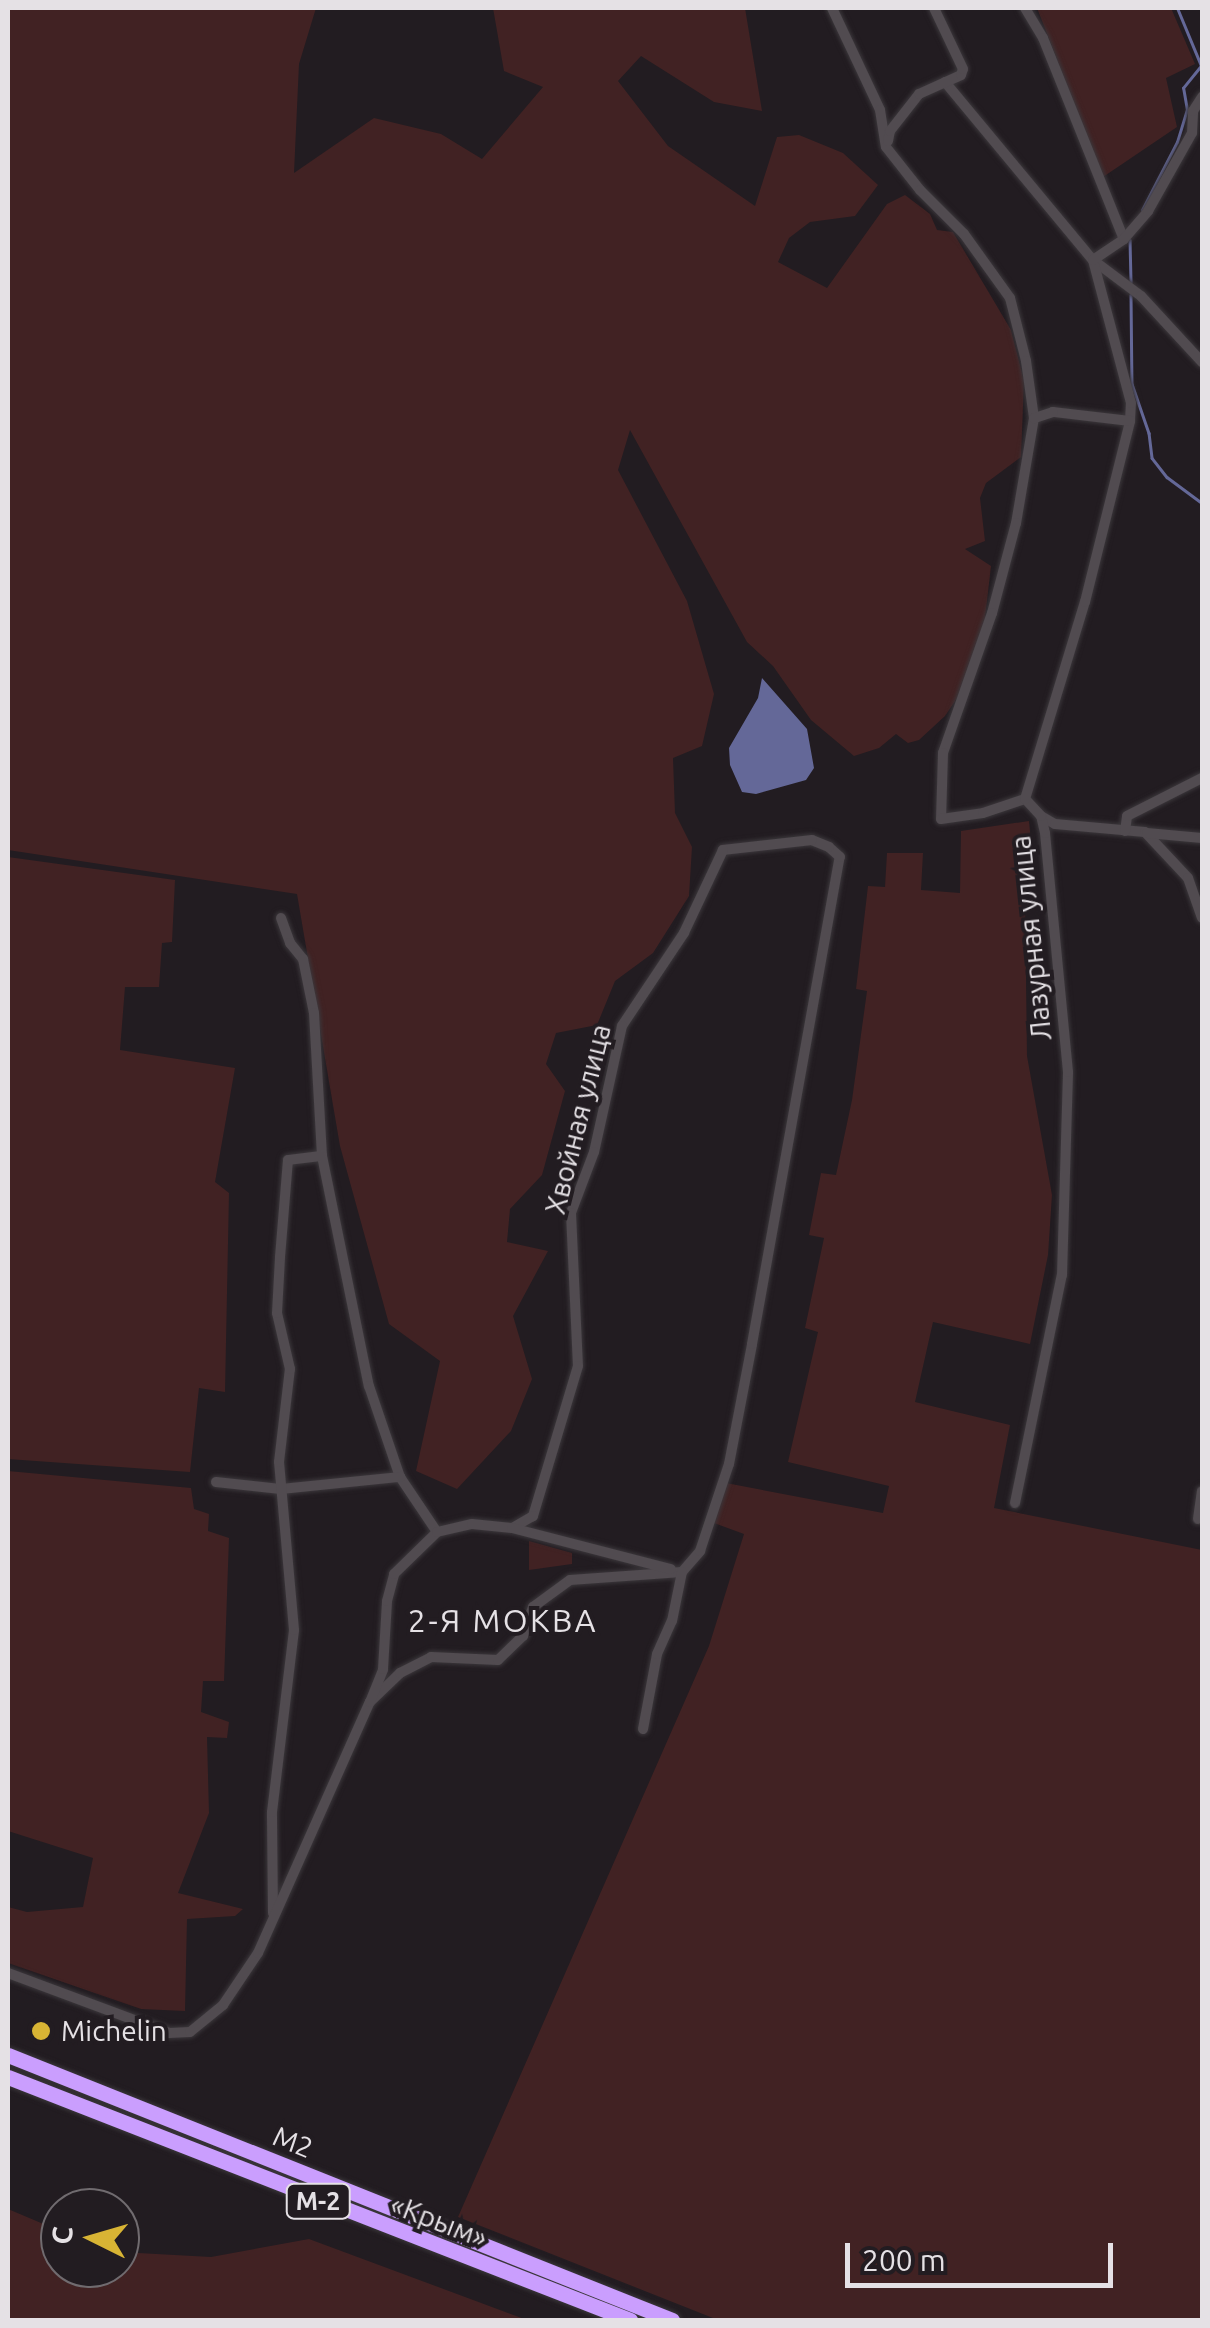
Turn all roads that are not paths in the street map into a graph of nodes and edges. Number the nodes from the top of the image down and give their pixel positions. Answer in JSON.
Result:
{"nodes":[{"id":1,"x":832,"y":8,"type":"edge"},
{"id":2,"x":934,"y":8,"type":"edge"},
{"id":3,"x":1025,"y":8,"type":"edge"},
{"id":4,"x":945,"y":82,"type":"junction"},
{"id":5,"x":1202,"y":97,"type":"edge"},
{"id":6,"x":1198,"y":136,"type":"edge"},
{"id":7,"x":886,"y":147,"type":"junction"},
{"id":8,"x":1124,"y":240,"type":"junction"},
{"id":9,"x":1093,"y":260,"type":"junction"},
{"id":10,"x":1202,"y":362,"type":"edge"},
{"id":11,"x":1034,"y":418,"type":"junction"},
{"id":12,"x":1130,"y":421,"type":"junction"},
{"id":13,"x":1202,"y":778,"type":"edge"},
{"id":14,"x":1025,"y":798,"type":"junction"},
{"id":15,"x":1041,"y":816,"type":"junction"},
{"id":16,"x":1125,"y":831,"type":"junction"},
{"id":17,"x":1147,"y":834,"type":"junction"},
{"id":18,"x":1202,"y":838,"type":"edge"},
{"id":19,"x":282,"y":918,"type":"dead end"},
{"id":20,"x":1202,"y":918,"type":"edge"},
{"id":21,"x":322,"y":1156,"type":"junction"},
{"id":22,"x":400,"y":1478,"type":"junction"},
{"id":23,"x":216,"y":1482,"type":"dead end"},
{"id":24,"x":281,"y":1488,"type":"junction"},
{"id":25,"x":1202,"y":1491,"type":"edge"},
{"id":26,"x":1015,"y":1503,"type":"dead end"},
{"id":27,"x":1198,"y":1519,"type":"dead end"},
{"id":28,"x":512,"y":1528,"type":"junction"},
{"id":29,"x":437,"y":1532,"type":"junction"},
{"id":30,"x":682,"y":1572,"type":"junction"},
{"id":31,"x":370,"y":1702,"type":"junction"},
{"id":32,"x":643,"y":1728,"type":"dead end"},
{"id":33,"x":273,"y":1919,"type":"junction"},
{"id":34,"x":8,"y":1973,"type":"edge"},
{"id":35,"x":8,"y":2055,"type":"edge"},
{"id":36,"x":8,"y":2078,"type":"edge"},
{"id":37,"x":630,"y":2320,"type":"edge"},
{"id":38,"x":672,"y":2320,"type":"edge"}],
"edges":[{"from":1,"to":7,"type":"street"},
{"from":2,"to":4,"type":"street"},
{"from":3,"to":8,"type":"street"},
{"from":4,"to":7,"type":"street"},
{"from":4,"to":9,"type":"street"},
{"from":5,"to":6,"type":"street"},
{"from":6,"to":8,"type":"street"},
{"from":7,"to":11,"type":"street"},
{"from":8,"to":9,"type":"street"},
{"from":9,"to":10,"type":"street"},
{"from":9,"to":12,"type":"street"},
{"from":11,"to":12,"type":"street"},
{"from":11,"to":14,"type":"street"},
{"from":12,"to":14,"type":"street","name":"Лазурная улица"},
{"from":13,"to":16,"type":"street"},
{"from":14,"to":15,"type":"street","name":"Лазурная улица"},
{"from":15,"to":16,"type":"street"},
{"from":15,"to":26,"type":"street","name":"Лазурная улица"},
{"from":16,"to":17,"type":"street"},
{"from":17,"to":18,"type":"street"},
{"from":17,"to":20,"type":"street"},
{"from":19,"to":21,"type":"street"},
{"from":21,"to":22,"type":"street"},
{"from":21,"to":24,"type":"street"},
{"from":22,"to":24,"type":"street"},
{"from":22,"to":29,"type":"street"},
{"from":23,"to":24,"type":"street"},
{"from":24,"to":33,"type":"street"},
{"from":25,"to":27,"type":"street"},
{"from":28,"to":29,"type":"street"},
{"from":28,"to":30,"type":"street"},
{"from":28,"to":30,"type":"street","name":"Хвойная улица"},
{"from":29,"to":31,"type":"street"},
{"from":30,"to":31,"type":"street"},
{"from":30,"to":32,"type":"street"},
{"from":31,"to":33,"type":"street"},
{"from":33,"to":34,"type":"street"},
{"from":35,"to":38,"type":"highway","name":"М2"},
{"from":36,"to":37,"type":"highway","name":"«Крым»","number":"М-2"}]}
